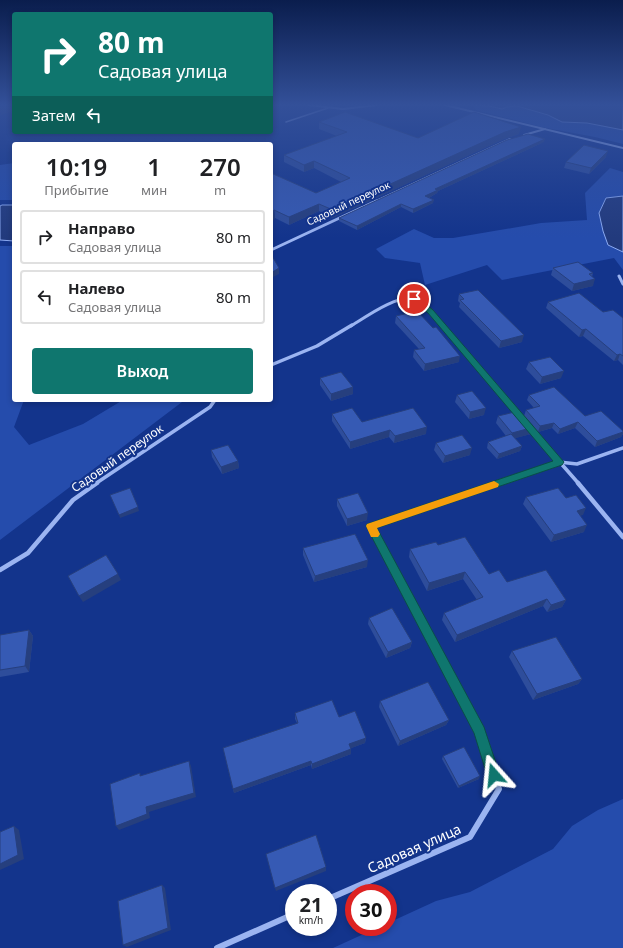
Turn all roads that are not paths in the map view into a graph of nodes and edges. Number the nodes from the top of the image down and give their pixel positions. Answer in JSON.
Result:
{"nodes":[{"id":1,"x":488,"y":149,"type":"edge"},
{"id":2,"x":273,"y":249,"type":"edge"},
{"id":3,"x":619,"y":276,"type":"dead end"},
{"id":4,"x":623,"y":284,"type":"edge"},
{"id":5,"x":273,"y":365,"type":"edge"},
{"id":6,"x":214,"y":402,"type":"edge"},
{"id":7,"x":523,"y":420,"type":"edge"},
{"id":8,"x":528,"y":426,"type":"edge"},
{"id":9,"x":623,"y":448,"type":"edge"},
{"id":10,"x":559,"y":462,"type":"junction"},
{"id":11,"x":623,"y":537,"type":"edge"},
{"id":12,"x":0,"y":570,"type":"edge"},
{"id":13,"x":337,"y":895,"type":"edge"},
{"id":14,"x":285,"y":918,"type":"edge"},
{"id":15,"x":217,"y":948,"type":"edge"}],
"edges":[{"from":1,"to":2,"type":"street","name":"Садовый переулок"},
{"from":3,"to":4,"type":"street"},
{"from":5,"to":7,"type":"street"},
{"from":6,"to":12,"type":"street","name":"Садовый переулок"},
{"from":8,"to":10,"type":"street"},
{"from":9,"to":10,"type":"street","name":"Садовая улица"},
{"from":10,"to":11,"type":"street"},
{"from":10,"to":13,"type":"street","name":"Садовая улица"},
{"from":14,"to":15,"type":"street"}]}
